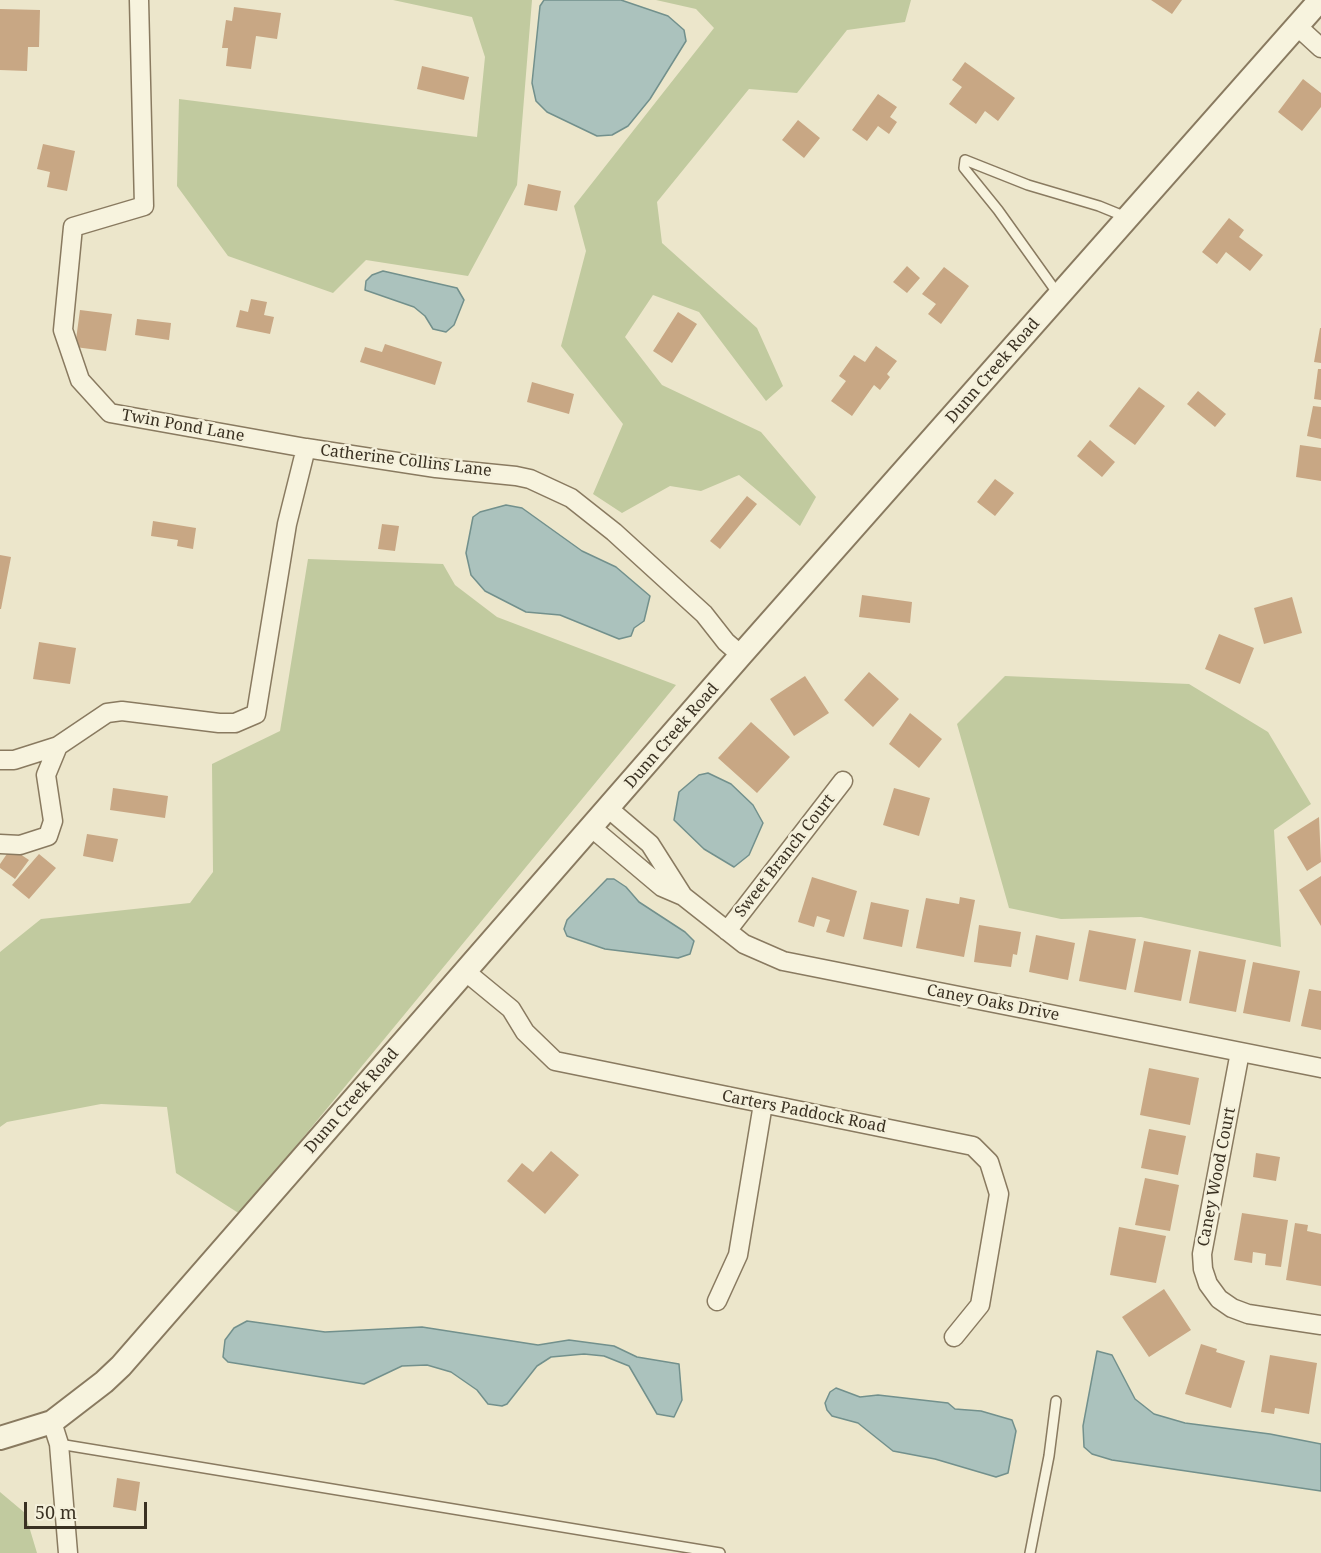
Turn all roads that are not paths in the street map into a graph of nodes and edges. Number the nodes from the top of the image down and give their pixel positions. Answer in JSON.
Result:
{"nodes":[{"id":1,"x":139,"y":0,"type":"edge"},
{"id":2,"x":1320,"y":0,"type":"edge"},
{"id":3,"x":1297,"y":26,"type":"junction"},
{"id":4,"x":1321,"y":48,"type":"edge"},
{"id":5,"x":1128,"y":218,"type":"junction"},
{"id":6,"x":1060,"y":296,"type":"junction"},
{"id":7,"x":306,"y":448,"type":"junction"},
{"id":8,"x":741,"y":655,"type":"junction"},
{"id":9,"x":58,"y":746,"type":"junction"},
{"id":10,"x":0,"y":760,"type":"edge"},
{"id":11,"x":843,"y":781,"type":"dead end"},
{"id":12,"x":609,"y":809,"type":"junction"},
{"id":13,"x":592,"y":828,"type":"junction"},
{"id":14,"x":0,"y":844,"type":"edge"},
{"id":15,"x":683,"y":896,"type":"junction"},
{"id":16,"x":727,"y":931,"type":"junction"},
{"id":17,"x":466,"y":972,"type":"junction"},
{"id":18,"x":1240,"y":1052,"type":"junction"},
{"id":19,"x":1321,"y":1068,"type":"edge"},
{"id":20,"x":763,"y":1104,"type":"junction"},
{"id":21,"x":717,"y":1301,"type":"dead end"},
{"id":22,"x":1321,"y":1325,"type":"edge"},
{"id":23,"x":954,"y":1337,"type":"dead end"},
{"id":24,"x":1056,"y":1401,"type":"dead end"},
{"id":25,"x":52,"y":1422,"type":"junction"},
{"id":26,"x":0,"y":1438,"type":"edge"},
{"id":27,"x":59,"y":1444,"type":"junction"},
{"id":28,"x":68,"y":1553,"type":"edge"},
{"id":29,"x":720,"y":1553,"type":"edge"},
{"id":30,"x":1030,"y":1553,"type":"edge"}],
"edges":[{"from":1,"to":7,"type":"street","name":"Twin Pond Lane"},
{"from":2,"to":3,"type":"street","name":"Dunn Creek Road"},
{"from":3,"to":4,"type":"street"},
{"from":3,"to":5,"type":"street","name":"Dunn Creek Road"},
{"from":5,"to":6,"type":"street","name":"Dunn Creek Road"},
{"from":5,"to":6,"type":"lane"},
{"from":6,"to":8,"type":"street","name":"Dunn Creek Road"},
{"from":7,"to":8,"type":"street","name":"Catherine Collins Lane"},
{"from":7,"to":9,"type":"street","name":"Catherine Collins Lane"},
{"from":8,"to":12,"type":"street","name":"Dunn Creek Road"},
{"from":9,"to":10,"type":"street","name":"Catherine Collins Lane"},
{"from":9,"to":14,"type":"street"},
{"from":11,"to":16,"type":"street","name":"Sweet Branch Court"},
{"from":12,"to":13,"type":"street","name":"Dunn Creek Road"},
{"from":12,"to":15,"type":"street","name":"Caney Oaks Drive"},
{"from":13,"to":15,"type":"street","name":"Caney Oaks Drive"},
{"from":13,"to":17,"type":"street","name":"Dunn Creek Road"},
{"from":15,"to":16,"type":"street","name":"Caney Oaks Drive"},
{"from":16,"to":18,"type":"street","name":"Caney Oaks Drive"},
{"from":17,"to":20,"type":"street","name":"Carters Paddock Road"},
{"from":17,"to":25,"type":"street","name":"Dunn Creek Road"},
{"from":18,"to":19,"type":"street","name":"Caney Oaks Drive"},
{"from":18,"to":22,"type":"street","name":"Caney Wood Court"},
{"from":20,"to":21,"type":"street"},
{"from":20,"to":23,"type":"street","name":"Carters Paddock Road"},
{"from":24,"to":30,"type":"lane"},
{"from":25,"to":26,"type":"street","name":"Dunn Creek Road"},
{"from":25,"to":27,"type":"street"},
{"from":27,"to":28,"type":"street"},
{"from":27,"to":29,"type":"lane"}]}
